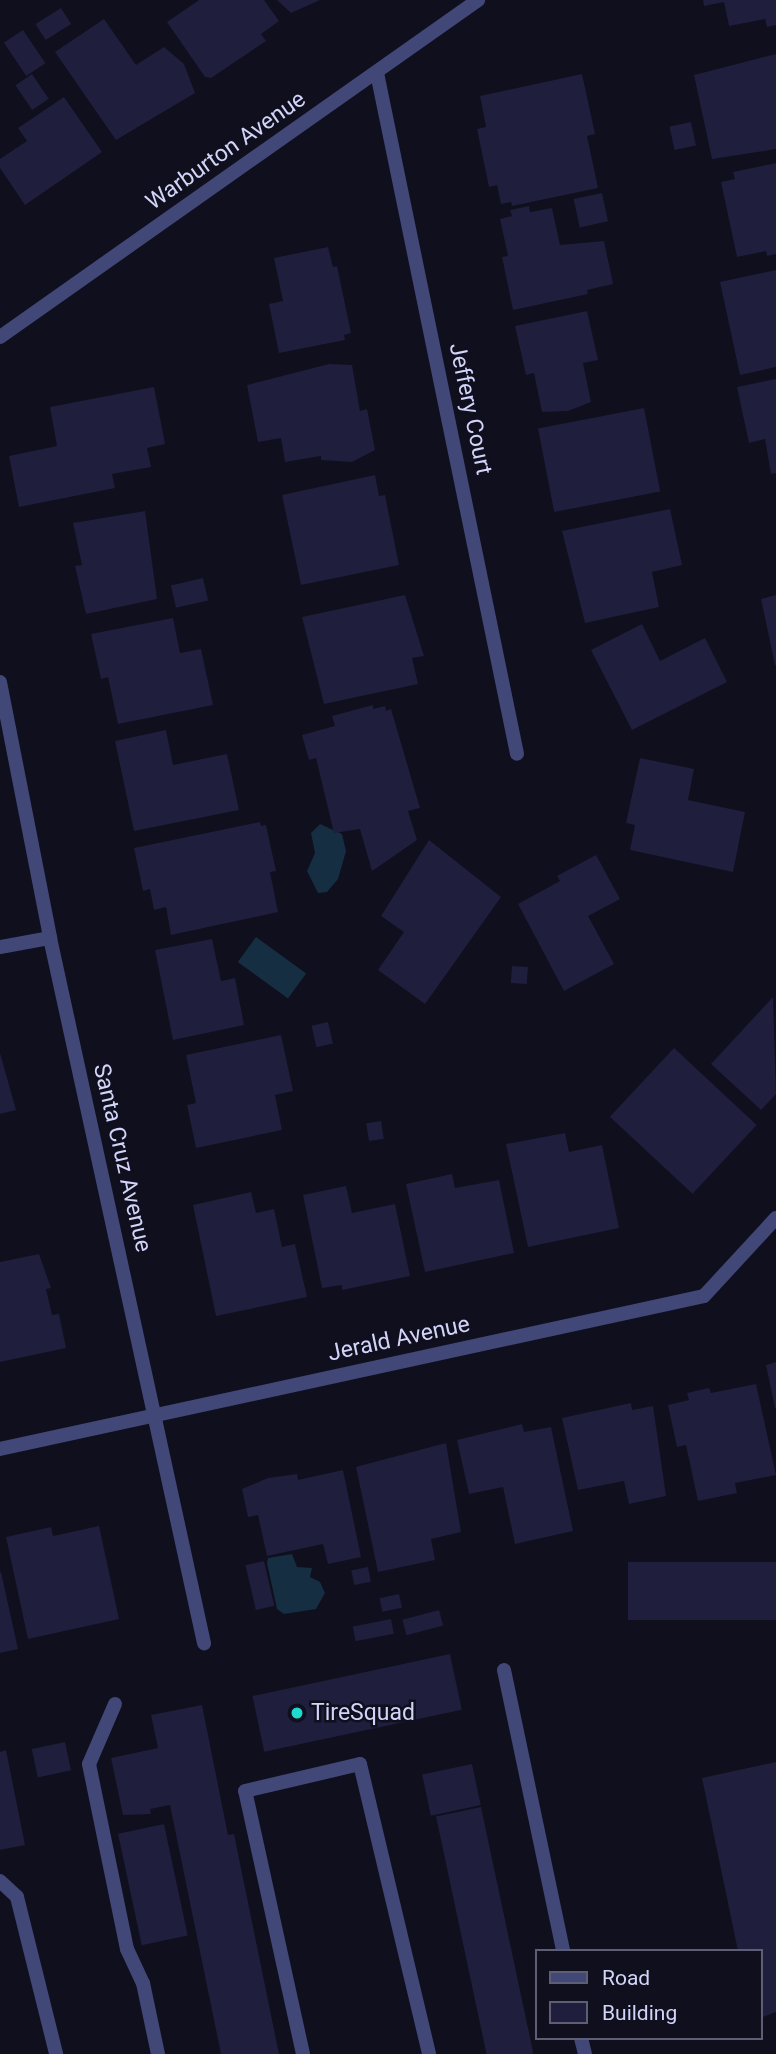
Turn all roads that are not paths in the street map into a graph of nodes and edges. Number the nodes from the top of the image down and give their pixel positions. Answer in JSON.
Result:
{"nodes":[{"id":1,"x":478,"y":0,"type":"edge"},
{"id":2,"x":377,"y":73,"type":"junction"},
{"id":3,"x":0,"y":337,"type":"edge"},
{"id":4,"x":0,"y":682,"type":"edge"},
{"id":5,"x":517,"y":754,"type":"dead end"},
{"id":6,"x":50,"y":938,"type":"junction"},
{"id":7,"x":0,"y":947,"type":"edge"},
{"id":8,"x":776,"y":1218,"type":"edge"},
{"id":9,"x":157,"y":1415,"type":"junction"},
{"id":10,"x":0,"y":1449,"type":"edge"},
{"id":11,"x":204,"y":1643,"type":"dead end"},
{"id":12,"x":504,"y":1670,"type":"dead end"},
{"id":13,"x":115,"y":1704,"type":"dead end"},
{"id":14,"x":0,"y":1881,"type":"edge"},
{"id":15,"x":563,"y":1949,"type":"edge"},
{"id":16,"x":56,"y":2054,"type":"edge"},
{"id":17,"x":159,"y":2054,"type":"edge"},
{"id":18,"x":303,"y":2054,"type":"edge"},
{"id":19,"x":429,"y":2054,"type":"edge"}],
"edges":[{"from":1,"to":2,"type":"street","name":"Warburton Avenue"},
{"from":2,"to":3,"type":"street","name":"Warburton Avenue"},
{"from":2,"to":5,"type":"street","name":"Jeffery Court"},
{"from":4,"to":6,"type":"street","name":"Santa Cruz Avenue"},
{"from":6,"to":7,"type":"street"},
{"from":6,"to":9,"type":"street","name":"Santa Cruz Avenue"},
{"from":8,"to":9,"type":"street","name":"Jerald Avenue"},
{"from":9,"to":10,"type":"street","name":"Jerald Avenue"},
{"from":9,"to":11,"type":"street","name":"Santa Cruz Avenue"},
{"from":12,"to":15,"type":"street"},
{"from":13,"to":17,"type":"street"},
{"from":14,"to":16,"type":"street"},
{"from":18,"to":19,"type":"street"}]}
